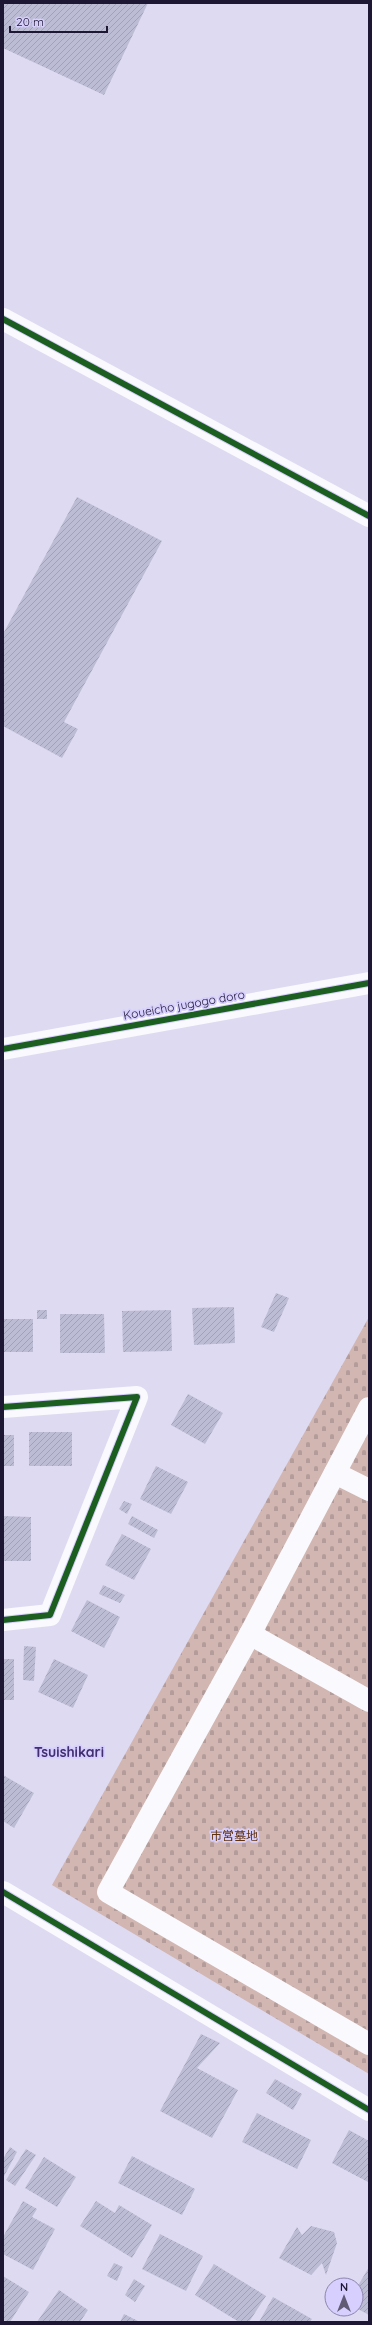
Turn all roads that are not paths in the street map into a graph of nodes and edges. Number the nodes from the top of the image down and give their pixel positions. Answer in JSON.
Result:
{"nodes":[{"id":1,"x":3,"y":318,"type":"edge"},
{"id":2,"x":369,"y":516,"type":"edge"},
{"id":3,"x":369,"y":984,"type":"edge"},
{"id":4,"x":3,"y":1049,"type":"edge"},
{"id":5,"x":3,"y":1407,"type":"edge"},
{"id":6,"x":369,"y":1408,"type":"edge"},
{"id":7,"x":335,"y":1473,"type":"junction"},
{"id":8,"x":369,"y":1490,"type":"edge"},
{"id":9,"x":3,"y":1620,"type":"edge"},
{"id":10,"x":250,"y":1634,"type":"junction"},
{"id":11,"x":369,"y":1701,"type":"edge"},
{"id":12,"x":3,"y":1892,"type":"edge"},
{"id":13,"x":369,"y":2044,"type":"edge"},
{"id":14,"x":369,"y":2110,"type":"edge"}],
"edges":[{"from":1,"to":2,"type":"street"},
{"from":3,"to":4,"type":"street","name":"Koueicho jugogo doro"},
{"from":5,"to":9,"type":"street"},
{"from":6,"to":7,"type":"street"},
{"from":7,"to":8,"type":"street"},
{"from":7,"to":10,"type":"street"},
{"from":10,"to":11,"type":"street"},
{"from":10,"to":13,"type":"street"},
{"from":12,"to":14,"type":"street"}]}
